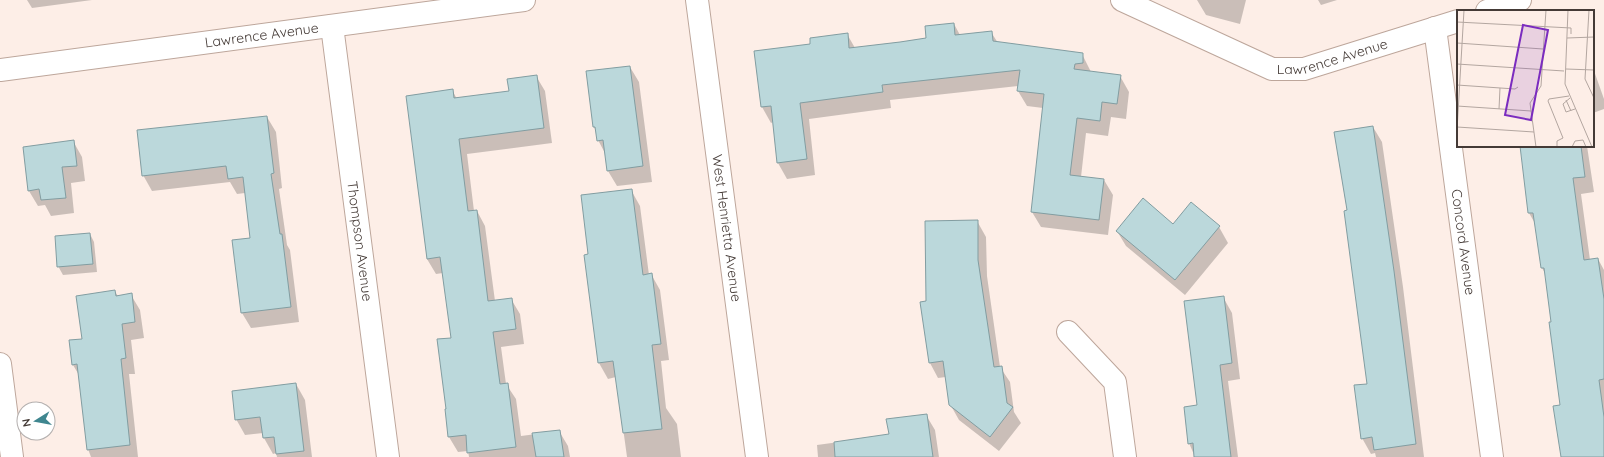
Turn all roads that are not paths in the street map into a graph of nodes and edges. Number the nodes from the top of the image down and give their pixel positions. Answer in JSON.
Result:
{"nodes":[{"id":1,"x":524,"y":0,"type":"edge"},
{"id":2,"x":697,"y":0,"type":"edge"},
{"id":3,"x":1122,"y":0,"type":"edge"},
{"id":4,"x":1520,"y":0,"type":"edge"},
{"id":5,"x":1490,"y":10,"type":"edge"},
{"id":6,"x":1457,"y":21,"type":"edge"},
{"id":7,"x":332,"y":26,"type":"junction"},
{"id":8,"x":1436,"y":28,"type":"junction"},
{"id":9,"x":0,"y":70,"type":"edge"},
{"id":10,"x":1068,"y":332,"type":"dead end"},
{"id":11,"x":0,"y":364,"type":"edge"},
{"id":12,"x":12,"y":457,"type":"edge"},
{"id":13,"x":388,"y":457,"type":"edge"},
{"id":14,"x":757,"y":457,"type":"edge"},
{"id":15,"x":1125,"y":457,"type":"edge"},
{"id":16,"x":1492,"y":457,"type":"edge"}],
"edges":[{"from":1,"to":7,"type":"street","name":"Lawrence Avenue"},
{"from":2,"to":14,"type":"street","name":"West Henrietta Avenue"},
{"from":3,"to":8,"type":"street","name":"Lawrence Avenue"},
{"from":4,"to":5,"type":"street"},
{"from":6,"to":8,"type":"street","name":"Lawrence Avenue"},
{"from":7,"to":9,"type":"street","name":"Lawrence Avenue"},
{"from":7,"to":13,"type":"street","name":"Thompson Avenue"},
{"from":8,"to":16,"type":"street","name":"Concord Avenue"},
{"from":10,"to":15,"type":"street"},
{"from":11,"to":12,"type":"street"}]}
